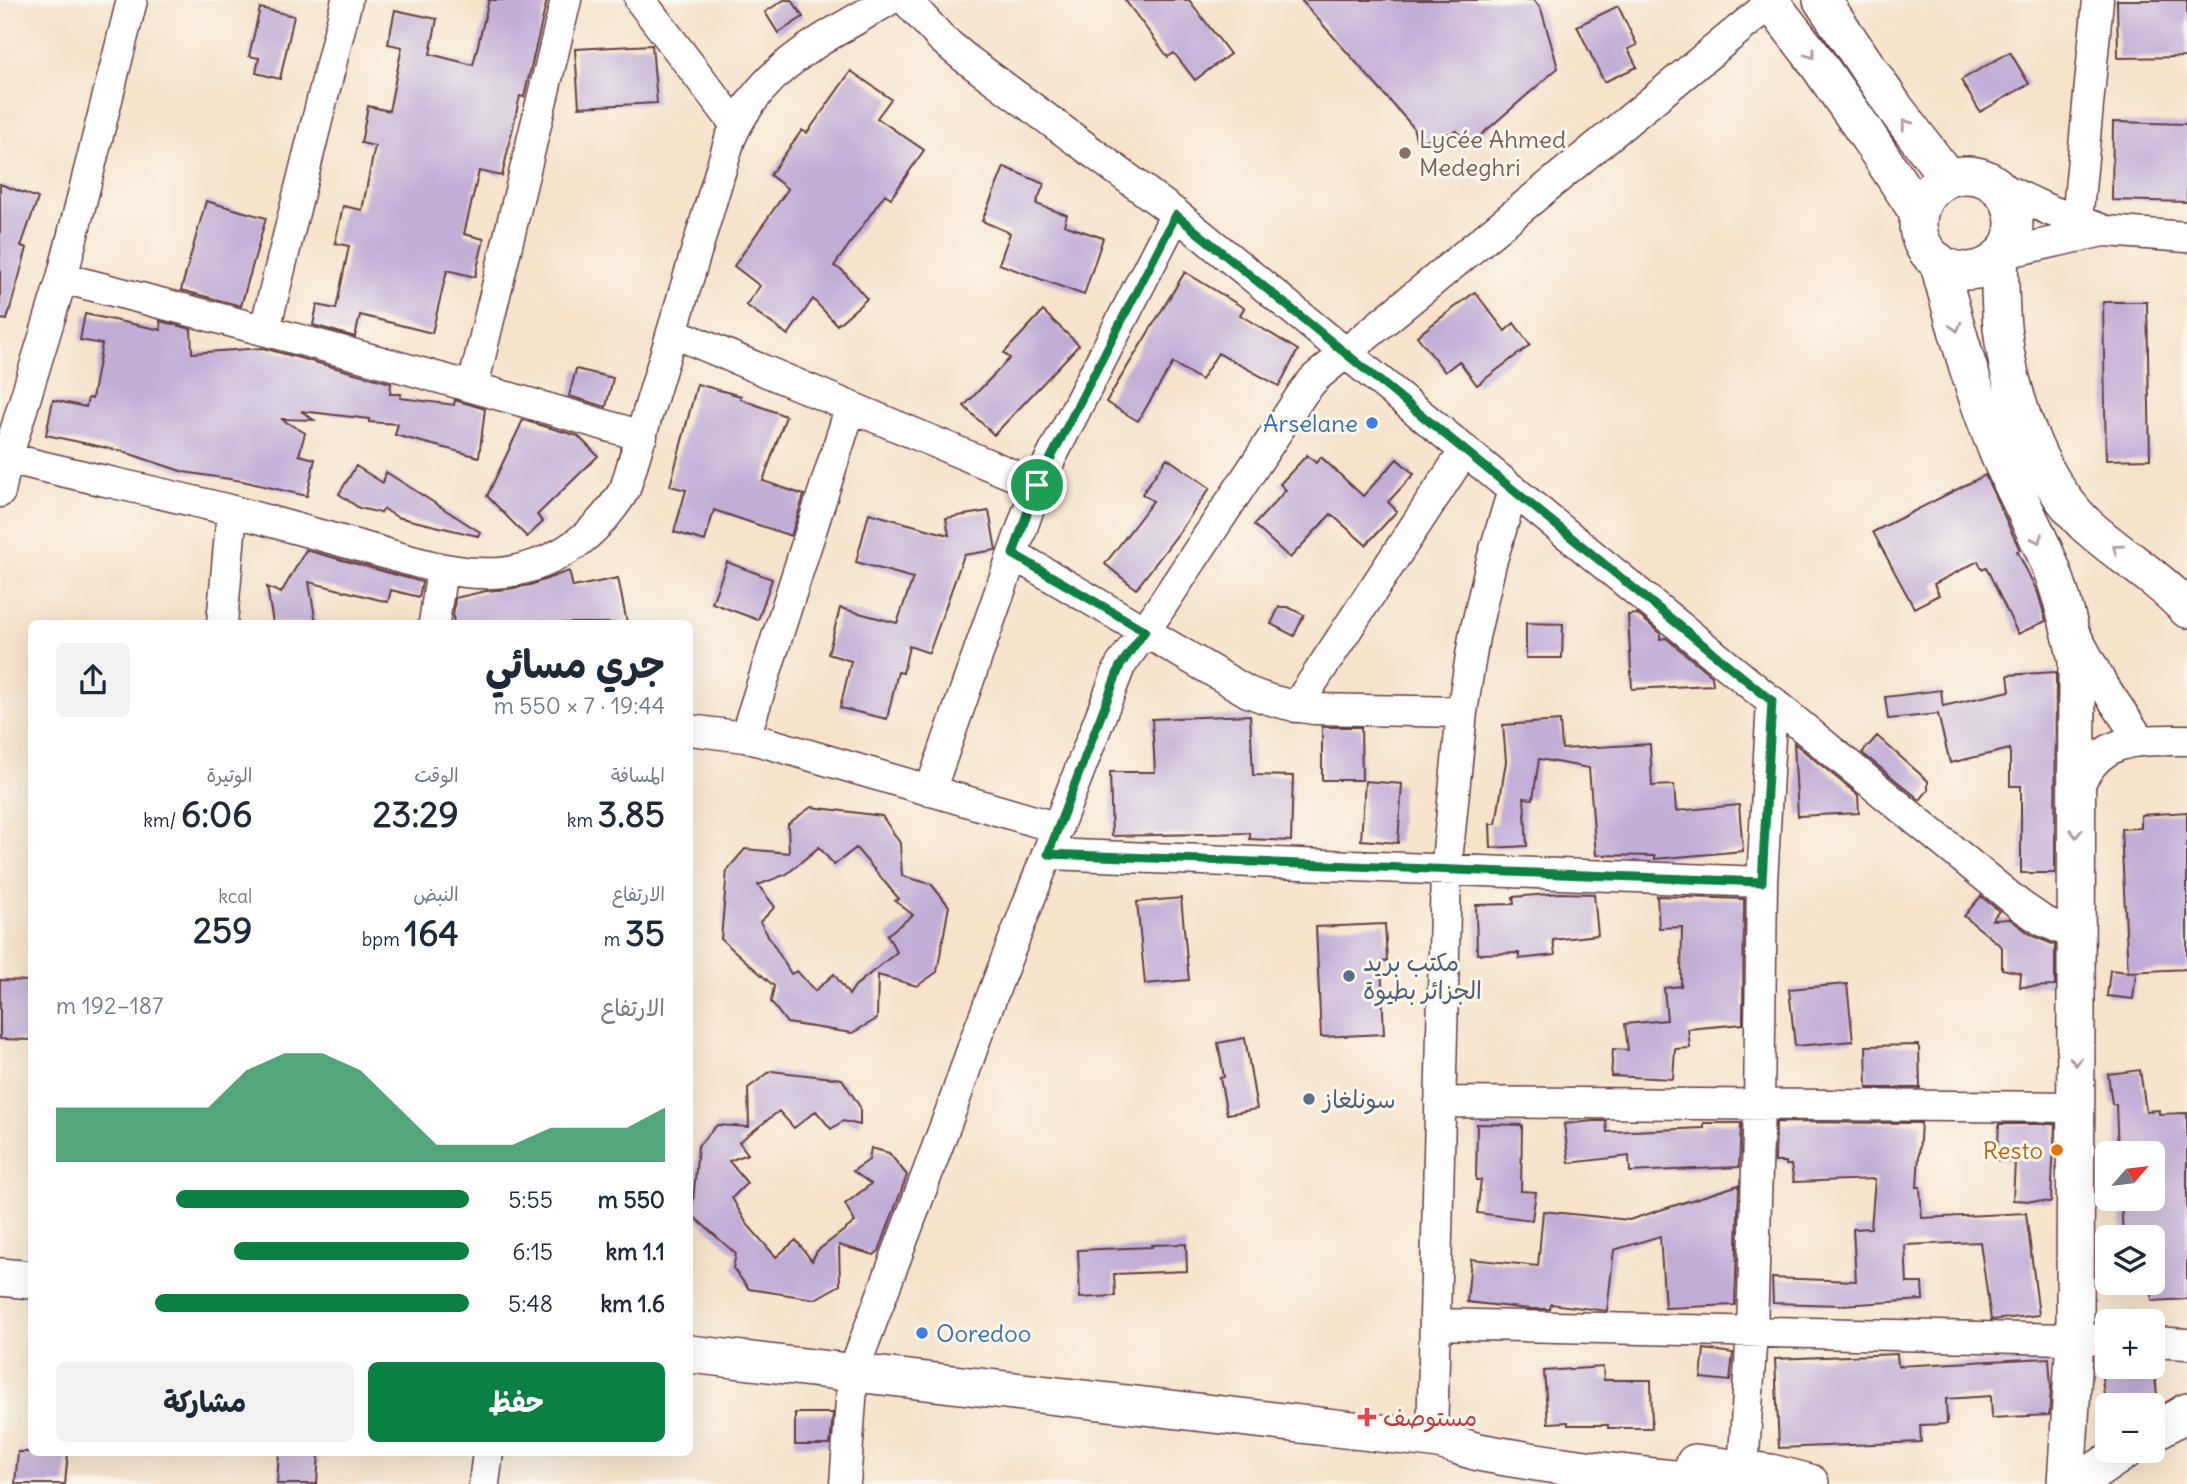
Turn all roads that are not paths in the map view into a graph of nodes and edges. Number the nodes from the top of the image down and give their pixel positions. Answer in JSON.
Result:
{"nodes":[{"id":1,"x":132,"y":0,"type":"edge"},
{"id":2,"x":347,"y":0,"type":"edge"},
{"id":3,"x":566,"y":0,"type":"edge"},
{"id":4,"x":640,"y":0,"type":"edge"},
{"id":5,"x":889,"y":0,"type":"edge"},
{"id":6,"x":906,"y":0,"type":"edge"},
{"id":7,"x":1822,"y":0,"type":"edge"},
{"id":8,"x":2098,"y":0,"type":"edge"},
{"id":9,"x":1770,"y":1,"type":"edge"},
{"id":10,"x":736,"y":125,"type":"junction"},
{"id":11,"x":1948,"y":178,"type":"junction"},
{"id":12,"x":1993,"y":184,"type":"junction"},
{"id":13,"x":1919,"y":214,"type":"junction"},
{"id":14,"x":1176,"y":215,"type":"junction"},
{"id":15,"x":2077,"y":221,"type":"junction"},
{"id":16,"x":2106,"y":231,"type":"junction"},
{"id":17,"x":2187,"y":237,"type":"edge"},
{"id":18,"x":2001,"y":255,"type":"junction"},
{"id":19,"x":1938,"y":261,"type":"junction"},
{"id":20,"x":62,"y":278,"type":"junction"},
{"id":21,"x":265,"y":329,"type":"junction"},
{"id":22,"x":672,"y":332,"type":"junction"},
{"id":23,"x":1345,"y":352,"type":"junction"},
{"id":24,"x":473,"y":386,"type":"junction"},
{"id":25,"x":851,"y":406,"type":"junction"},
{"id":26,"x":642,"y":436,"type":"junction"},
{"id":27,"x":1465,"y":450,"type":"junction"},
{"id":28,"x":4,"y":457,"type":"edge"},
{"id":29,"x":1037,"y":485,"type":"junction"},
{"id":30,"x":1513,"y":489,"type":"junction"},
{"id":31,"x":0,"y":492,"type":"edge"},
{"id":32,"x":232,"y":511,"type":"junction"},
{"id":33,"x":1013,"y":554,"type":"junction"},
{"id":34,"x":442,"y":569,"type":"junction"},
{"id":35,"x":2171,"y":584,"type":"edge"},
{"id":36,"x":2187,"y":609,"type":"edge"},
{"id":37,"x":222,"y":620,"type":"edge"},
{"id":38,"x":434,"y":620,"type":"edge"},
{"id":39,"x":2068,"y":620,"type":"junction"},
{"id":40,"x":1145,"y":631,"type":"junction"},
{"id":41,"x":1772,"y":701,"type":"junction"},
{"id":42,"x":1296,"y":707,"type":"junction"},
{"id":43,"x":1462,"y":712,"type":"junction"},
{"id":44,"x":693,"y":730,"type":"edge"},
{"id":45,"x":745,"y":737,"type":"junction"},
{"id":46,"x":2140,"y":740,"type":"junction"},
{"id":47,"x":2187,"y":740,"type":"edge"},
{"id":48,"x":2077,"y":790,"type":"junction"},
{"id":49,"x":930,"y":791,"type":"junction"},
{"id":50,"x":1053,"y":841,"type":"junction"},
{"id":51,"x":1446,"y":871,"type":"junction"},
{"id":52,"x":1762,"y":882,"type":"junction"},
{"id":53,"x":2076,"y":935,"type":"junction"},
{"id":54,"x":1440,"y":1102,"type":"junction"},
{"id":55,"x":1759,"y":1104,"type":"junction"},
{"id":56,"x":2076,"y":1107,"type":"junction"},
{"id":57,"x":0,"y":1277,"type":"edge"},
{"id":58,"x":28,"y":1280,"type":"edge"},
{"id":59,"x":1435,"y":1324,"type":"junction"},
{"id":60,"x":1752,"y":1331,"type":"junction"},
{"id":61,"x":2091,"y":1339,"type":"edge"},
{"id":62,"x":2165,"y":1343,"type":"edge"},
{"id":63,"x":2187,"y":1344,"type":"edge"},
{"id":64,"x":693,"y":1354,"type":"edge"},
{"id":65,"x":853,"y":1372,"type":"junction"},
{"id":66,"x":2187,"y":1412,"type":"edge"},
{"id":67,"x":2165,"y":1425,"type":"edge"},
{"id":68,"x":1438,"y":1440,"type":"junction"},
{"id":69,"x":488,"y":1456,"type":"edge"},
{"id":70,"x":2107,"y":1463,"type":"edge"},
{"id":71,"x":1733,"y":1477,"type":"edge"},
{"id":72,"x":484,"y":1484,"type":"edge"},
{"id":73,"x":845,"y":1484,"type":"edge"},
{"id":74,"x":1808,"y":1484,"type":"edge"},
{"id":75,"x":1835,"y":1484,"type":"edge"},
{"id":76,"x":2066,"y":1484,"type":"edge"},
{"id":77,"x":2076,"y":1484,"type":"edge"}],
"edges":[{"from":1,"to":20,"type":"street"},
{"from":2,"to":21,"type":"street"},
{"from":3,"to":24,"type":"street"},
{"from":4,"to":10,"type":"street"},
{"from":5,"to":10,"type":"street"},
{"from":6,"to":14,"type":"street"},
{"from":11,"to":7,"type":"main road","one_way":true},
{"from":8,"to":15,"type":"street"},
{"from":9,"to":13,"type":"main road","one_way":true},
{"from":9,"to":23,"type":"street"},
{"from":10,"to":22,"type":"street"},
{"from":11,"to":12,"type":"main road"},
{"from":11,"to":13,"type":"main road"},
{"from":12,"to":15,"type":"street"},
{"from":12,"to":18,"type":"main road"},
{"from":13,"to":19,"type":"main road"},
{"from":14,"to":23,"type":"street"},
{"from":14,"to":29,"type":"street"},
{"from":15,"to":16,"type":"street"},
{"from":16,"to":17,"type":"street"},
{"from":16,"to":18,"type":"street"},
{"from":18,"to":19,"type":"main road"},
{"from":35,"to":18,"type":"main road","one_way":true},
{"from":19,"to":39,"type":"main road","one_way":true},
{"from":20,"to":21,"type":"street"},
{"from":20,"to":28,"type":"street"},
{"from":21,"to":24,"type":"street"},
{"from":22,"to":25,"type":"street"},
{"from":22,"to":26,"type":"street"},
{"from":23,"to":27,"type":"street"},
{"from":23,"to":40,"type":"street"},
{"from":24,"to":26,"type":"street"},
{"from":25,"to":29,"type":"street"},
{"from":25,"to":45,"type":"street"},
{"from":26,"to":34,"type":"street"},
{"from":27,"to":30,"type":"street"},
{"from":27,"to":42,"type":"street"},
{"from":28,"to":31,"type":"street"},
{"from":28,"to":32,"type":"street"},
{"from":29,"to":33,"type":"street"},
{"from":30,"to":41,"type":"street"},
{"from":30,"to":43,"type":"street"},
{"from":32,"to":34,"type":"street"},
{"from":32,"to":37,"type":"street"},
{"from":33,"to":40,"type":"street"},
{"from":33,"to":49,"type":"street"},
{"from":34,"to":38,"type":"street"},
{"from":35,"to":36,"type":"main road"},
{"from":39,"to":46,"type":"street"},
{"from":39,"to":48,"type":"main road"},
{"from":40,"to":42,"type":"street"},
{"from":40,"to":50,"type":"street"},
{"from":41,"to":52,"type":"street"},
{"from":41,"to":53,"type":"street"},
{"from":42,"to":43,"type":"street"},
{"from":43,"to":51,"type":"street"},
{"from":44,"to":45,"type":"street"},
{"from":45,"to":49,"type":"street"},
{"from":46,"to":47,"type":"street"},
{"from":46,"to":48,"type":"street"},
{"from":48,"to":53,"type":"main road","one_way":true},
{"from":49,"to":50,"type":"street"},
{"from":50,"to":51,"type":"street"},
{"from":50,"to":65,"type":"street"},
{"from":51,"to":52,"type":"street"},
{"from":51,"to":54,"type":"street"},
{"from":52,"to":55,"type":"street"},
{"from":53,"to":56,"type":"main road","one_way":true},
{"from":54,"to":55,"type":"street"},
{"from":54,"to":59,"type":"street"},
{"from":55,"to":56,"type":"street"},
{"from":55,"to":60,"type":"street"},
{"from":56,"to":61,"type":"main road"},
{"from":57,"to":58,"type":"main road"},
{"from":59,"to":60,"type":"street"},
{"from":59,"to":68,"type":"street"},
{"from":60,"to":61,"type":"street"},
{"from":60,"to":71,"type":"street"},
{"from":61,"to":76,"type":"main road"},
{"from":62,"to":63,"type":"street"},
{"from":64,"to":65,"type":"main road"},
{"from":65,"to":68,"type":"main road"},
{"from":65,"to":73,"type":"street"},
{"from":66,"to":67,"type":"main road"},
{"from":68,"to":71,"type":"main road"},
{"from":69,"to":72,"type":"street"},
{"from":70,"to":77,"type":"main road"},
{"from":71,"to":74,"type":"main road"},
{"from":74,"to":75,"type":"main road"}]}
